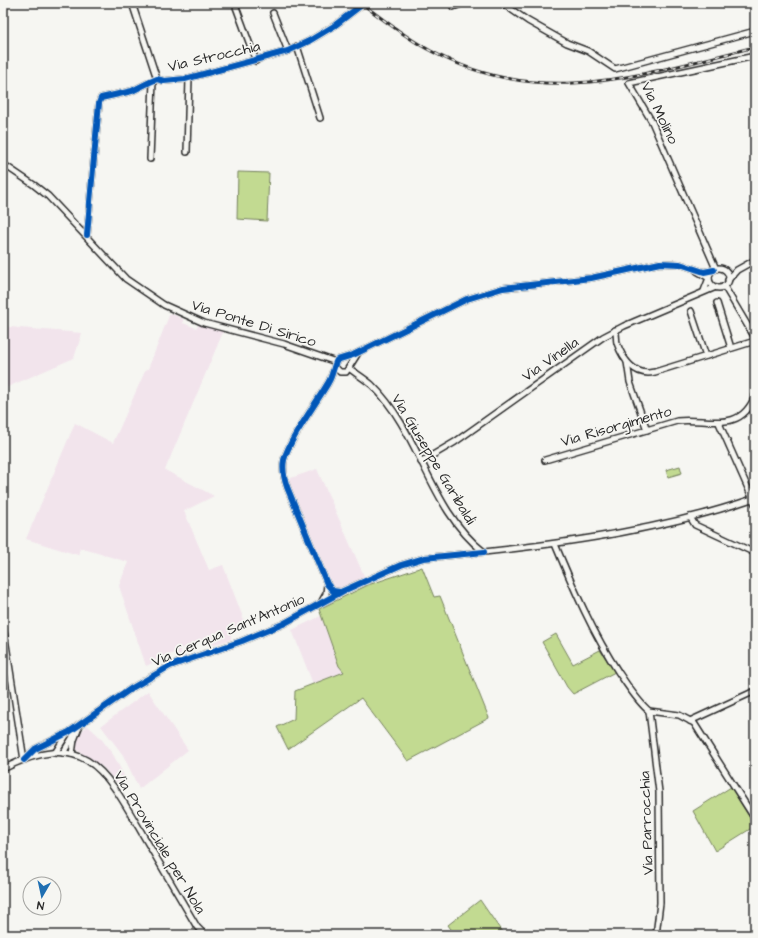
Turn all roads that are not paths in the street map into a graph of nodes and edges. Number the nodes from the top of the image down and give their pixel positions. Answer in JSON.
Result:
{"nodes":[{"id":1,"x":132,"y":3,"type":"edge"},
{"id":2,"x":364,"y":3,"type":"edge"},
{"id":3,"x":464,"y":3,"type":"edge"},
{"id":4,"x":502,"y":3,"type":"edge"},
{"id":5,"x":236,"y":7,"type":"dead end"},
{"id":6,"x":453,"y":7,"type":"dead end"},
{"id":7,"x":273,"y":13,"type":"dead end"},
{"id":8,"x":755,"y":31,"type":"edge"},
{"id":9,"x":297,"y":46,"type":"junction"},
{"id":10,"x":288,"y":51,"type":"junction"},
{"id":11,"x":755,"y":56,"type":"edge"},
{"id":12,"x":256,"y":61,"type":"junction"},
{"id":13,"x":189,"y":78,"type":"junction"},
{"id":14,"x":155,"y":80,"type":"junction"},
{"id":15,"x":320,"y":118,"type":"dead end"},
{"id":16,"x":187,"y":152,"type":"dead end"},
{"id":17,"x":150,"y":159,"type":"dead end"},
{"id":18,"x":3,"y":164,"type":"edge"},
{"id":19,"x":86,"y":235,"type":"junction"},
{"id":20,"x":755,"y":260,"type":"edge"},
{"id":21,"x":690,"y":267,"type":"junction"},
{"id":22,"x":741,"y":268,"type":"junction"},
{"id":23,"x":715,"y":270,"type":"junction"},
{"id":24,"x":723,"y":270,"type":"junction"},
{"id":25,"x":709,"y":278,"type":"junction"},
{"id":26,"x":728,"y":280,"type":"junction"},
{"id":27,"x":724,"y":286,"type":"junction"},
{"id":28,"x":716,"y":288,"type":"junction"},
{"id":29,"x":703,"y":292,"type":"junction"},
{"id":30,"x":717,"y":302,"type":"dead end"},
{"id":31,"x":691,"y":311,"type":"dead end"},
{"id":32,"x":615,"y":330,"type":"junction"},
{"id":33,"x":607,"y":334,"type":"junction"},
{"id":34,"x":755,"y":338,"type":"edge"},
{"id":35,"x":755,"y":341,"type":"edge"},
{"id":36,"x":617,"y":343,"type":"junction"},
{"id":37,"x":731,"y":348,"type":"junction"},
{"id":38,"x":358,"y":352,"type":"junction"},
{"id":39,"x":706,"y":356,"type":"junction"},
{"id":40,"x":344,"y":358,"type":"junction"},
{"id":41,"x":626,"y":361,"type":"junction"},
{"id":42,"x":336,"y":365,"type":"junction"},
{"id":43,"x":350,"y":366,"type":"junction"},
{"id":44,"x":344,"y":373,"type":"junction"},
{"id":45,"x":329,"y":381,"type":"junction"},
{"id":46,"x":755,"y":396,"type":"edge"},
{"id":47,"x":719,"y":423,"type":"junction"},
{"id":48,"x":647,"y":430,"type":"junction"},
{"id":49,"x":545,"y":460,"type":"dead end"},
{"id":50,"x":421,"y":462,"type":"junction"},
{"id":51,"x":754,"y":500,"type":"edge"},
{"id":52,"x":690,"y":518,"type":"junction"},
{"id":53,"x":555,"y":544,"type":"junction"},
{"id":54,"x":484,"y":552,"type":"junction"},
{"id":55,"x":755,"y":553,"type":"edge"},
{"id":56,"x":327,"y":584,"type":"junction"},
{"id":57,"x":333,"y":591,"type":"junction"},
{"id":58,"x":340,"y":592,"type":"junction"},
{"id":59,"x":328,"y":596,"type":"junction"},
{"id":60,"x":3,"y":625,"type":"edge"},
{"id":61,"x":755,"y":691,"type":"edge"},
{"id":62,"x":649,"y":711,"type":"junction"},
{"id":63,"x":690,"y":721,"type":"junction"},
{"id":64,"x":81,"y":723,"type":"junction"},
{"id":65,"x":70,"y":732,"type":"junction"},
{"id":66,"x":77,"y":732,"type":"junction"},
{"id":67,"x":56,"y":753,"type":"junction"},
{"id":68,"x":63,"y":753,"type":"junction"},
{"id":69,"x":72,"y":754,"type":"junction"},
{"id":70,"x":24,"y":760,"type":"junction"},
{"id":71,"x":3,"y":769,"type":"edge"},
{"id":72,"x":755,"y":819,"type":"edge"},
{"id":73,"x":205,"y":935,"type":"edge"},
{"id":74,"x":656,"y":935,"type":"edge"}],
"edges":[{"from":1,"to":14,"type":"street"},
{"from":2,"to":9,"type":"street","name":"Via Strocchia"},
{"from":3,"to":6,"type":"street"},
{"from":4,"to":8,"type":"street","name":"Via Molino"},
{"from":5,"to":12,"type":"street"},
{"from":7,"to":10,"type":"street"},
{"from":9,"to":10,"type":"street","name":"Via Strocchia"},
{"from":9,"to":15,"type":"street"},
{"from":10,"to":12,"type":"street","name":"Via Strocchia"},
{"from":11,"to":23,"type":"street","name":"Via Molino"},
{"from":12,"to":13,"type":"street","name":"Via Strocchia"},
{"from":13,"to":14,"type":"street","name":"Via Strocchia"},
{"from":13,"to":16,"type":"street"},
{"from":14,"to":17,"type":"street"},
{"from":14,"to":19,"type":"street","name":"Via Strocchia"},
{"from":18,"to":19,"type":"street","name":"Via Ponte Di Sirico"},
{"from":19,"to":42,"type":"street","name":"Via Ponte Di Sirico"},
{"from":20,"to":22,"type":"street"},
{"from":21,"to":23,"type":"street"},
{"from":21,"to":25,"type":"street"},
{"from":21,"to":38,"type":"street"},
{"from":22,"to":24,"type":"street"},
{"from":22,"to":26,"type":"street"},
{"from":23,"to":24,"type":"street"},
{"from":23,"to":25,"type":"street"},
{"from":24,"to":26,"type":"street"},
{"from":25,"to":28,"type":"street"},
{"from":25,"to":29,"type":"street"},
{"from":26,"to":27,"type":"street"},
{"from":27,"to":28,"type":"street"},
{"from":27,"to":34,"type":"street"},
{"from":28,"to":29,"type":"street","name":"Via Vinella"},
{"from":29,"to":32,"type":"street","name":"Via Vinella"},
{"from":30,"to":37,"type":"street"},
{"from":31,"to":39,"type":"street"},
{"from":32,"to":33,"type":"street","name":"Via Vinella"},
{"from":32,"to":36,"type":"street"},
{"from":33,"to":36,"type":"street"},
{"from":33,"to":50,"type":"street","name":"Via Vinella"},
{"from":35,"to":37,"type":"street"},
{"from":36,"to":41,"type":"street"},
{"from":37,"to":39,"type":"street"},
{"from":38,"to":40,"type":"street"},
{"from":38,"to":43,"type":"street"},
{"from":39,"to":41,"type":"street"},
{"from":40,"to":42,"type":"street"},
{"from":40,"to":43,"type":"street"},
{"from":41,"to":48,"type":"street"},
{"from":42,"to":44,"type":"street","name":"Via Ponte Di Sirico"},
{"from":42,"to":45,"type":"street"},
{"from":43,"to":44,"type":"street"},
{"from":43,"to":50,"type":"street","name":"Via Giuseppe Garibaldi"},
{"from":44,"to":45,"type":"street"},
{"from":45,"to":56,"type":"street"},
{"from":46,"to":47,"type":"street","name":"Via Risorgimento"},
{"from":47,"to":48,"type":"street","name":"Via Risorgimento"},
{"from":47,"to":51,"type":"street"},
{"from":48,"to":49,"type":"street","name":"Via Risorgimento"},
{"from":50,"to":54,"type":"street","name":"Via Giuseppe Garibaldi"},
{"from":51,"to":52,"type":"street"},
{"from":52,"to":53,"type":"street"},
{"from":52,"to":55,"type":"street"},
{"from":53,"to":54,"type":"street"},
{"from":53,"to":62,"type":"street"},
{"from":54,"to":58,"type":"street","name":"Via Cerqua Sant'Antonio"},
{"from":56,"to":57,"type":"street"},
{"from":56,"to":59,"type":"street"},
{"from":57,"to":58,"type":"street"},
{"from":57,"to":59,"type":"street"},
{"from":58,"to":59,"type":"street","name":"Via Cerqua Sant'Antonio"},
{"from":59,"to":64,"type":"street","name":"Via Cerqua Sant'Antonio"},
{"from":60,"to":70,"type":"street"},
{"from":61,"to":63,"type":"street"},
{"from":62,"to":63,"type":"street"},
{"from":62,"to":74,"type":"street","name":"Via Parrocchia"},
{"from":63,"to":72,"type":"street"},
{"from":64,"to":65,"type":"street","name":"Via Cerqua Sant'Antonio"},
{"from":64,"to":66,"type":"street"},
{"from":65,"to":67,"type":"street","name":"Via Cerqua Sant'Antonio"},
{"from":65,"to":70,"type":"street","name":"Via Cerqua Sant'Antonio"},
{"from":66,"to":68,"type":"street"},
{"from":66,"to":69,"type":"street"},
{"from":67,"to":68,"type":"street","name":"Via Provinciale per Nola"},
{"from":67,"to":70,"type":"street","name":"Via Provinciale per Nola"},
{"from":68,"to":69,"type":"street","name":"Via Provinciale per Nola"},
{"from":69,"to":73,"type":"street","name":"Via Provinciale per Nola"},
{"from":70,"to":71,"type":"street"}]}
